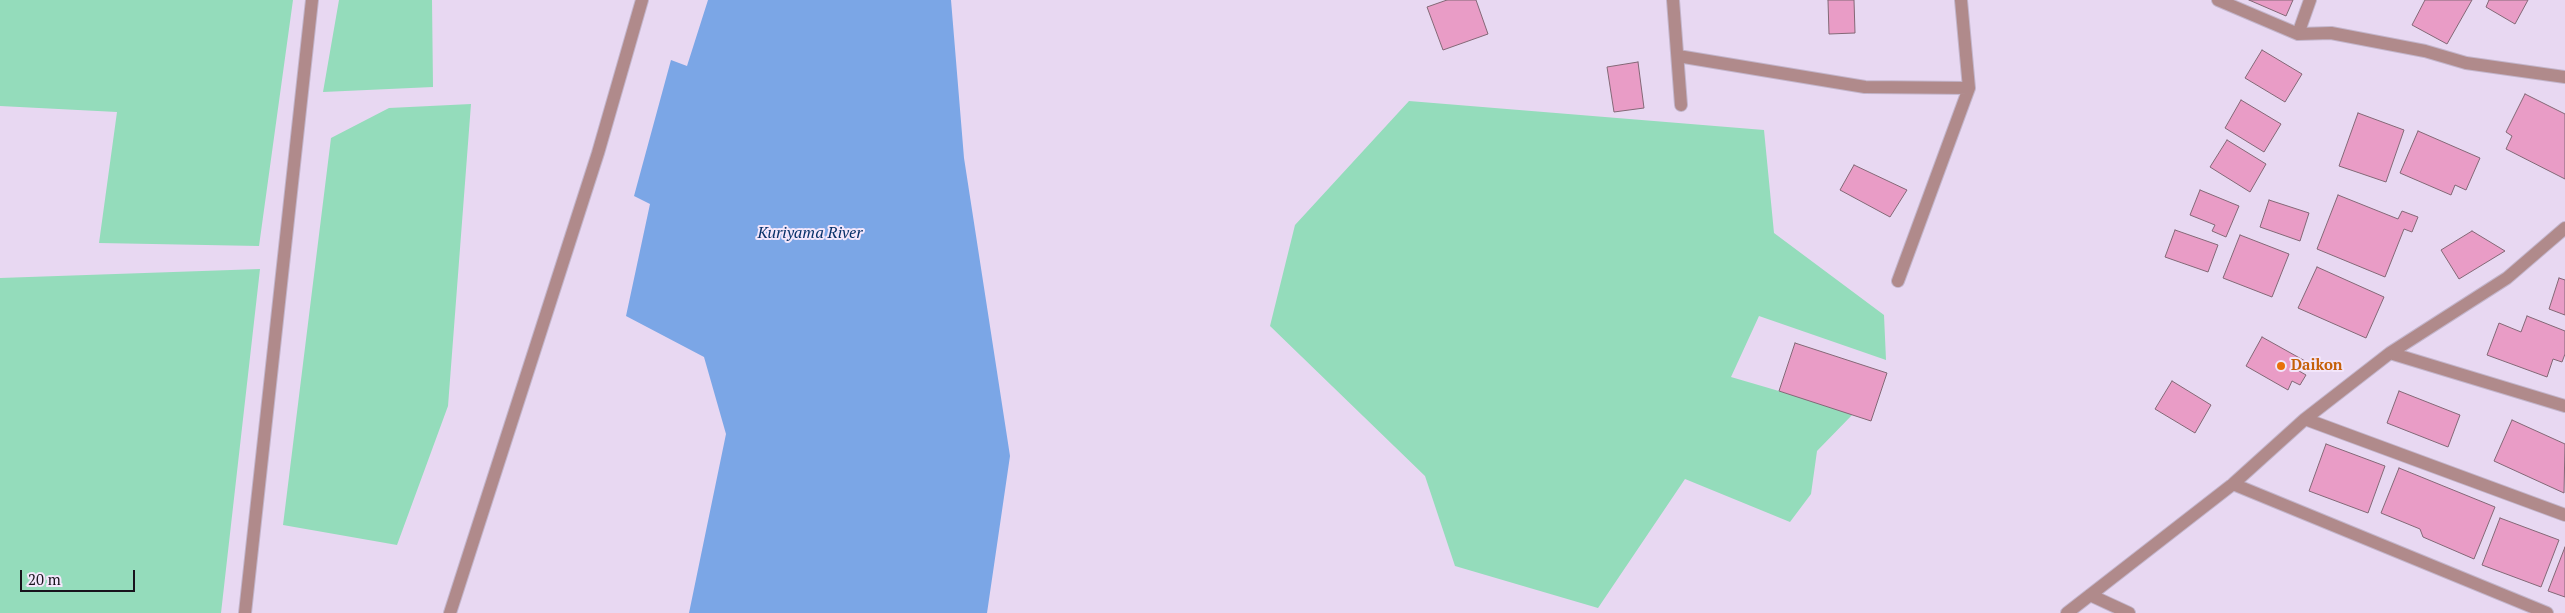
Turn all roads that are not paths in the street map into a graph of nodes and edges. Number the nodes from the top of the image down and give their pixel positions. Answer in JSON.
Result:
{"nodes":[{"id":1,"x":312,"y":0,"type":"edge"},
{"id":2,"x":642,"y":0,"type":"edge"},
{"id":3,"x":1673,"y":0,"type":"edge"},
{"id":4,"x":1961,"y":0,"type":"edge"},
{"id":5,"x":2218,"y":0,"type":"edge"},
{"id":6,"x":2310,"y":0,"type":"edge"},
{"id":7,"x":2298,"y":34,"type":"junction"},
{"id":8,"x":1678,"y":56,"type":"junction"},
{"id":9,"x":2565,"y":77,"type":"edge"},
{"id":10,"x":1969,"y":88,"type":"junction"},
{"id":11,"x":1681,"y":105,"type":"dead end"},
{"id":12,"x":2565,"y":228,"type":"edge"},
{"id":13,"x":1898,"y":281,"type":"dead end"},
{"id":14,"x":2390,"y":353,"type":"junction"},
{"id":15,"x":2565,"y":406,"type":"edge"},
{"id":16,"x":2306,"y":419,"type":"junction"},
{"id":17,"x":2233,"y":484,"type":"junction"},
{"id":18,"x":2565,"y":515,"type":"edge"},
{"id":19,"x":2090,"y":595,"type":"junction"},
{"id":20,"x":245,"y":613,"type":"edge"},
{"id":21,"x":450,"y":613,"type":"edge"},
{"id":22,"x":2067,"y":613,"type":"edge"},
{"id":23,"x":2129,"y":613,"type":"edge"},
{"id":24,"x":2547,"y":613,"type":"edge"}],
"edges":[{"from":1,"to":20,"type":"street"},
{"from":2,"to":21,"type":"street"},
{"from":3,"to":8,"type":"street"},
{"from":4,"to":10,"type":"street"},
{"from":5,"to":7,"type":"street"},
{"from":6,"to":7,"type":"street"},
{"from":7,"to":9,"type":"street"},
{"from":8,"to":10,"type":"street"},
{"from":8,"to":11,"type":"street"},
{"from":10,"to":13,"type":"street"},
{"from":12,"to":14,"type":"street"},
{"from":14,"to":15,"type":"street"},
{"from":14,"to":16,"type":"street"},
{"from":16,"to":17,"type":"street"},
{"from":16,"to":18,"type":"street"},
{"from":17,"to":19,"type":"street"},
{"from":17,"to":24,"type":"street"},
{"from":19,"to":22,"type":"street"},
{"from":19,"to":23,"type":"street"}]}
